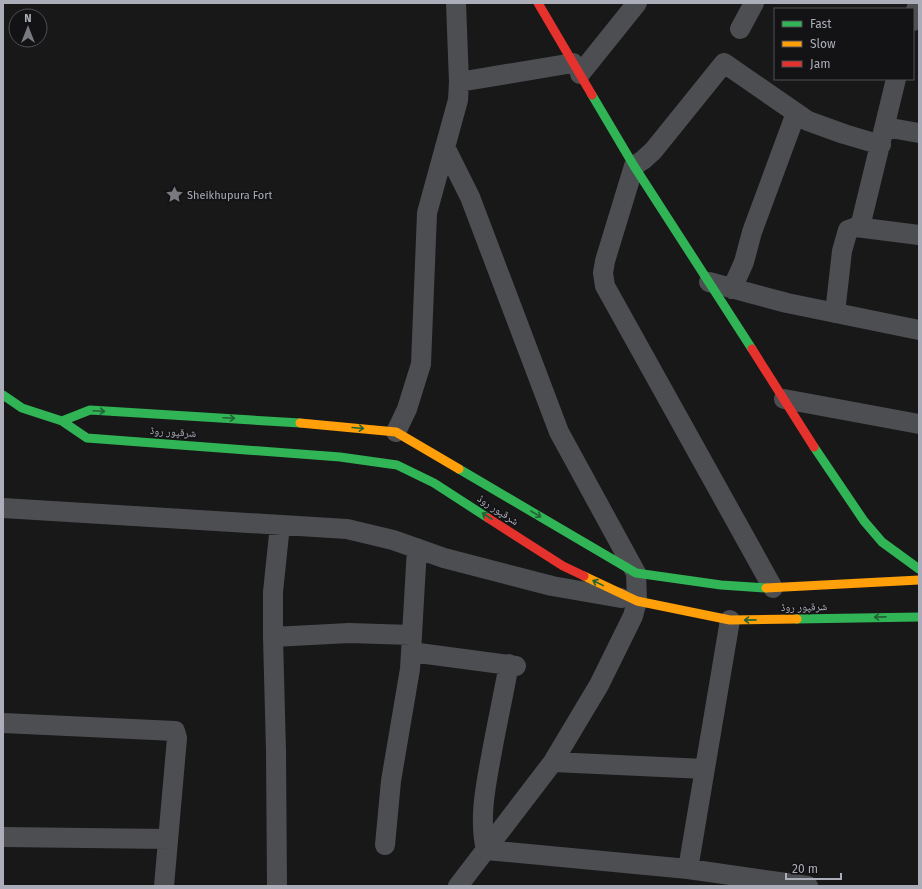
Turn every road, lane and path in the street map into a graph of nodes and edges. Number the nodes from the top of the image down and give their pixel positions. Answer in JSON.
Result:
{"nodes":[{"id":1,"x":456,"y":3,"type":"edge"},
{"id":2,"x":538,"y":3,"type":"edge"},
{"id":3,"x":637,"y":3,"type":"edge"},
{"id":4,"x":754,"y":3,"type":"edge"},
{"id":5,"x":918,"y":3,"type":"edge"},
{"id":6,"x":914,"y":17,"type":"edge"},
{"id":7,"x":740,"y":29,"type":"dead end"},
{"id":8,"x":577,"y":69,"type":"junction"},
{"id":9,"x":896,"y":80,"type":"edge"},
{"id":10,"x":459,"y":82,"type":"junction"},
{"id":11,"x":796,"y":113,"type":"junction"},
{"id":12,"x":919,"y":133,"type":"edge"},
{"id":13,"x":883,"y":136,"type":"junction"},
{"id":14,"x":444,"y":146,"type":"junction"},
{"id":15,"x":634,"y":166,"type":"junction"},
{"id":16,"x":860,"y":227,"type":"junction"},
{"id":17,"x":919,"y":235,"type":"edge"},
{"id":18,"x":709,"y":282,"type":"junction"},
{"id":19,"x":732,"y":289,"type":"junction"},
{"id":20,"x":835,"y":312,"type":"junction"},
{"id":21,"x":919,"y":330,"type":"edge"},
{"id":22,"x":3,"y":395,"type":"edge"},
{"id":23,"x":784,"y":399,"type":"junction"},
{"id":24,"x":62,"y":421,"type":"junction"},
{"id":25,"x":919,"y":424,"type":"edge"},
{"id":26,"x":396,"y":432,"type":"junction"},
{"id":27,"x":3,"y":508,"type":"edge"},
{"id":28,"x":280,"y":525,"type":"junction"},
{"id":29,"x":417,"y":548,"type":"junction"},
{"id":30,"x":919,"y":569,"type":"edge"},
{"id":31,"x":636,"y":573,"type":"junction"},
{"id":32,"x":919,"y":580,"type":"edge"},
{"id":33,"x":773,"y":588,"type":"junction"},
{"id":34,"x":637,"y":602,"type":"junction"},
{"id":35,"x":919,"y":616,"type":"edge"},
{"id":36,"x":730,"y":620,"type":"junction"},
{"id":37,"x":272,"y":637,"type":"junction"},
{"id":38,"x":411,"y":643,"type":"junction"},
{"id":39,"x":3,"y":723,"type":"edge"},
{"id":40,"x":553,"y":762,"type":"junction"},
{"id":41,"x":705,"y":769,"type":"junction"},
{"id":42,"x":3,"y":837,"type":"edge"},
{"id":43,"x":168,"y":838,"type":"junction"},
{"id":44,"x":385,"y":846,"type":"dead end"},
{"id":45,"x":486,"y":850,"type":"junction"},
{"id":46,"x":688,"y":869,"type":"junction"},
{"id":47,"x":707,"y":879,"type":"edge"},
{"id":48,"x":164,"y":886,"type":"edge"},
{"id":49,"x":277,"y":886,"type":"edge"},
{"id":50,"x":458,"y":886,"type":"edge"},
{"id":51,"x":808,"y":886,"type":"edge"}],
"edges":[{"from":1,"to":10,"type":"street"},
{"from":2,"to":8,"type":"main road"},
{"from":3,"to":8,"type":"street"},
{"from":4,"to":7,"type":"street"},
{"from":5,"to":6,"type":"street"},
{"from":8,"to":10,"type":"street"},
{"from":8,"to":15,"type":"main road"},
{"from":9,"to":13,"type":"street"},
{"from":10,"to":14,"type":"street"},
{"from":11,"to":13,"type":"street"},
{"from":11,"to":15,"type":"street"},
{"from":11,"to":19,"type":"street"},
{"from":12,"to":13,"type":"street"},
{"from":13,"to":16,"type":"street"},
{"from":14,"to":26,"type":"street"},
{"from":14,"to":31,"type":"street"},
{"from":15,"to":18,"type":"main road"},
{"from":15,"to":33,"type":"street"},
{"from":16,"to":17,"type":"street"},
{"from":16,"to":20,"type":"street"},
{"from":18,"to":19,"type":"street"},
{"from":18,"to":23,"type":"main road"},
{"from":19,"to":20,"type":"street"},
{"from":20,"to":21,"type":"street"},
{"from":22,"to":24,"type":"main road","name":"شرقپور روڈ"},
{"from":23,"to":25,"type":"street"},
{"from":23,"to":30,"type":"main road"},
{"from":24,"to":26,"type":"main road","name":"شرقپور روڈ","one_way":true},
{"from":34,"to":24,"type":"main road","name":"شرقپور روڈ","one_way":true},
{"from":26,"to":31,"type":"main road","name":"شرقپور روڈ","one_way":true},
{"from":27,"to":28,"type":"street"},
{"from":28,"to":29,"type":"street"},
{"from":28,"to":37,"type":"street"},
{"from":29,"to":34,"type":"street"},
{"from":29,"to":38,"type":"street"},
{"from":31,"to":33,"type":"main road","name":"شرقپور روڈ"},
{"from":31,"to":34,"type":"street"},
{"from":32,"to":33,"type":"main road","name":"شرقپور روڈ"},
{"from":34,"to":36,"type":"main road","name":"شرقپور روڈ"},
{"from":34,"to":40,"type":"street"},
{"from":35,"to":36,"type":"main road","name":"شرقپور روڈ","one_way":true},
{"from":36,"to":41,"type":"street"},
{"from":37,"to":38,"type":"street"},
{"from":37,"to":49,"type":"street"},
{"from":38,"to":44,"type":"street"},
{"from":38,"to":45,"type":"street"},
{"from":39,"to":43,"type":"street"},
{"from":40,"to":41,"type":"street"},
{"from":40,"to":45,"type":"street"},
{"from":41,"to":46,"type":"street"},
{"from":42,"to":43,"type":"street"},
{"from":43,"to":48,"type":"street"},
{"from":45,"to":46,"type":"street"},
{"from":45,"to":50,"type":"street"},
{"from":46,"to":47,"type":"street"},
{"from":47,"to":51,"type":"street"}]}
